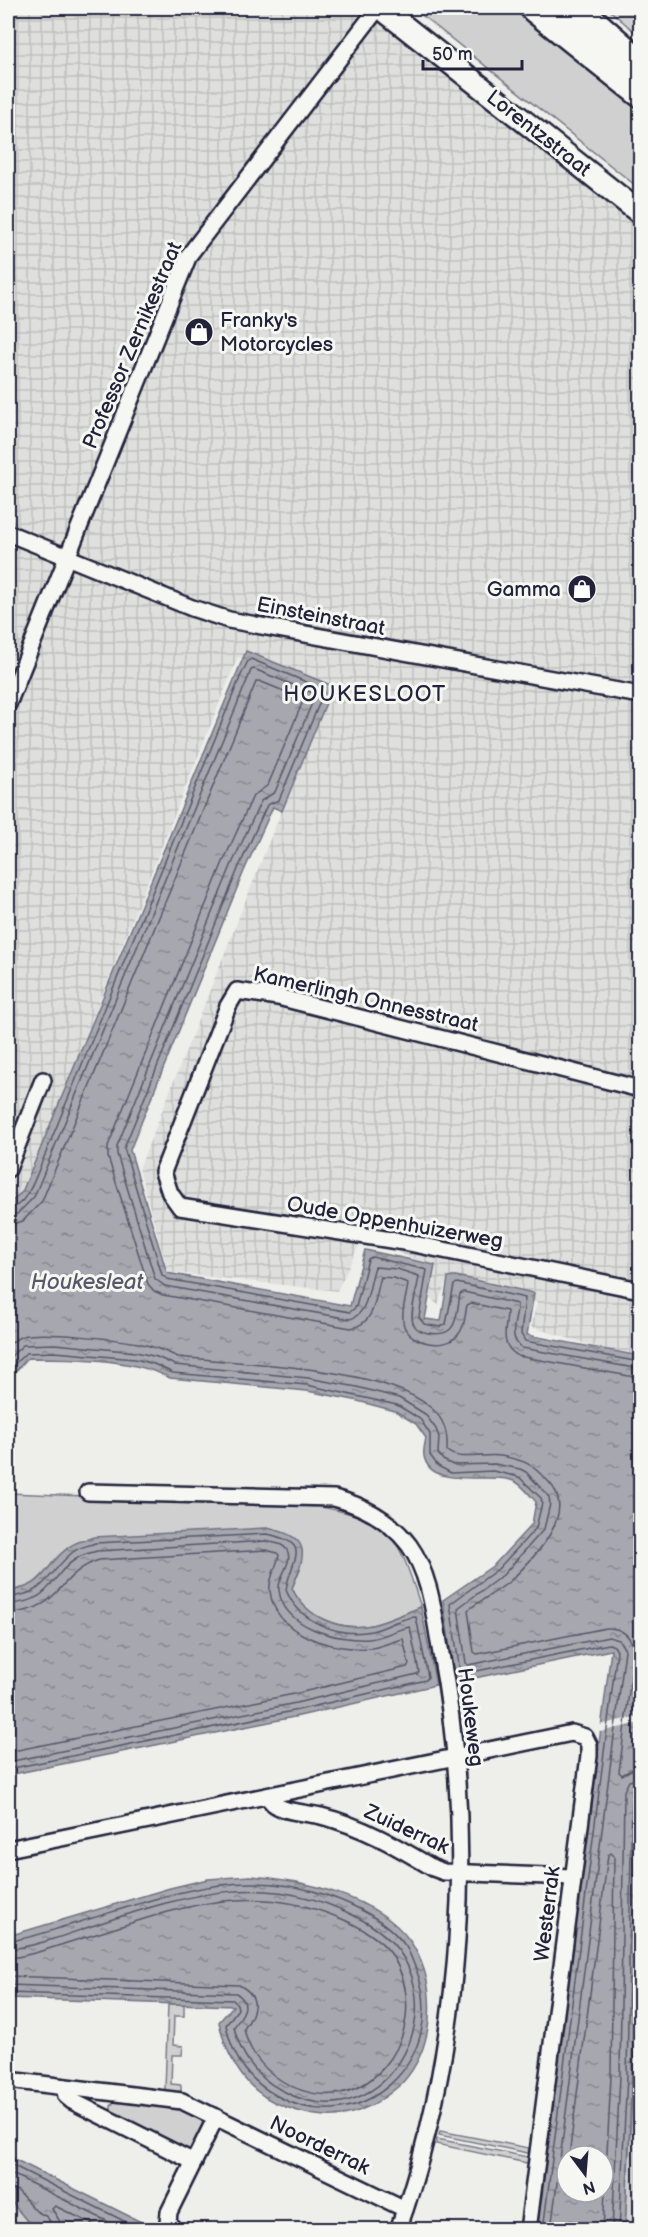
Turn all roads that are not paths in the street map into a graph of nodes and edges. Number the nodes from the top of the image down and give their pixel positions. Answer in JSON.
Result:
{"nodes":[{"id":1,"x":379,"y":8,"type":"edge"},
{"id":2,"x":536,"y":8,"type":"edge"},
{"id":3,"x":576,"y":8,"type":"edge"},
{"id":4,"x":584,"y":8,"type":"edge"},
{"id":5,"x":640,"y":45,"type":"edge"},
{"id":6,"x":640,"y":64,"type":"edge"},
{"id":7,"x":612,"y":69,"type":"junction"},
{"id":8,"x":640,"y":92,"type":"edge"},
{"id":9,"x":640,"y":98,"type":"edge"},
{"id":10,"x":640,"y":213,"type":"edge"},
{"id":11,"x":8,"y":532,"type":"edge"},
{"id":12,"x":67,"y":557,"type":"junction"},
{"id":13,"x":640,"y":695,"type":"edge"},
{"id":14,"x":8,"y":704,"type":"edge"},
{"id":15,"x":43,"y":1080,"type":"dead end"},
{"id":16,"x":640,"y":1089,"type":"edge"},
{"id":17,"x":8,"y":1169,"type":"edge"},
{"id":18,"x":163,"y":1172,"type":"joint"},
{"id":19,"x":640,"y":1290,"type":"edge"},
{"id":20,"x":88,"y":1492,"type":"dead end"},
{"id":21,"x":456,"y":1757,"type":"junction"},
{"id":22,"x":268,"y":1796,"type":"junction"},
{"id":23,"x":8,"y":1849,"type":"edge"},
{"id":24,"x":460,"y":1872,"type":"junction"},
{"id":25,"x":573,"y":1877,"type":"junction"},
{"id":26,"x":8,"y":2080,"type":"edge"},
{"id":27,"x":64,"y":2086,"type":"junction"},
{"id":28,"x":216,"y":2117,"type":"junction"},
{"id":29,"x":194,"y":2162,"type":"junction"},
{"id":30,"x":405,"y":2209,"type":"junction"},
{"id":31,"x":174,"y":2229,"type":"edge"},
{"id":32,"x":398,"y":2229,"type":"edge"},
{"id":33,"x":528,"y":2229,"type":"edge"}],
"edges":[{"from":1,"to":10,"type":"street","name":"Lorentzstraat"},
{"from":1,"to":12,"type":"street","name":"Professor Zernikestraat"},
{"from":2,"to":7,"type":"highway"},
{"from":3,"to":6,"type":"highway"},
{"from":4,"to":5,"type":"highway"},
{"from":7,"to":8,"type":"highway"},
{"from":7,"to":9,"type":"highway"},
{"from":11,"to":12,"type":"street","name":"Einsteinstraat"},
{"from":12,"to":13,"type":"street","name":"Einsteinstraat"},
{"from":12,"to":14,"type":"street","name":"Professor Zernikestraat"},
{"from":15,"to":17,"type":"street"},
{"from":16,"to":18,"type":"street","name":"Kamerlingh Onnesstraat"},
{"from":18,"to":19,"type":"street","name":"Oude Oppenhuizerweg"},
{"from":20,"to":21,"type":"street","name":"Houkeweg"},
{"from":21,"to":22,"type":"street","name":"Zuiderrak"},
{"from":21,"to":24,"type":"street","name":"Houkeweg"},
{"from":21,"to":25,"type":"street","name":"Westerrak"},
{"from":22,"to":23,"type":"street","name":"Zuiderrak"},
{"from":22,"to":24,"type":"street","name":"Zuiderrak"},
{"from":24,"to":25,"type":"street","name":"Zuiderrak"},
{"from":24,"to":30,"type":"street","name":"Houkeweg"},
{"from":25,"to":33,"type":"street","name":"Westerrak"},
{"from":26,"to":27,"type":"street","name":"Noorderrak"},
{"from":27,"to":28,"type":"street","name":"Noorderrak"},
{"from":27,"to":29,"type":"street"},
{"from":28,"to":29,"type":"street"},
{"from":28,"to":30,"type":"street","name":"Noorderrak"},
{"from":29,"to":31,"type":"street"},
{"from":30,"to":32,"type":"street","name":"Houkeweg"}]}
